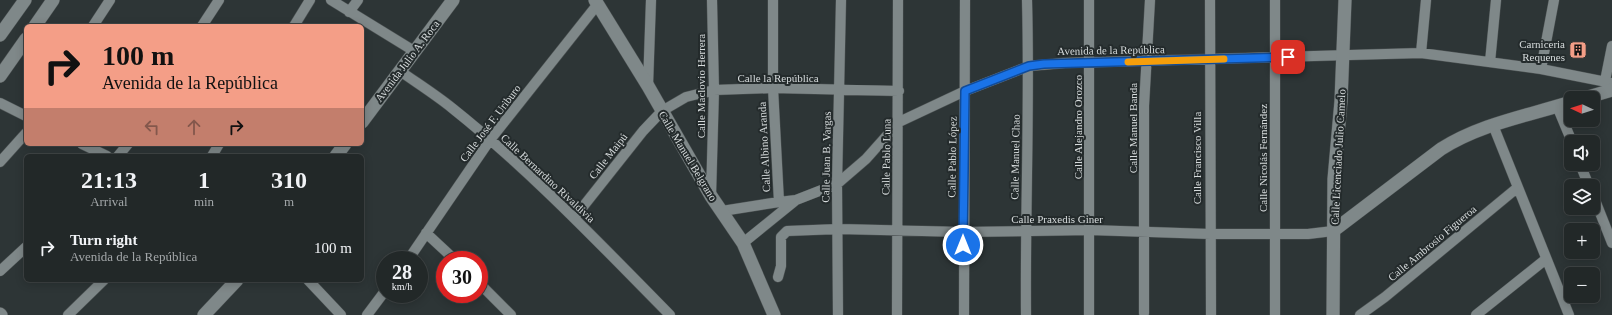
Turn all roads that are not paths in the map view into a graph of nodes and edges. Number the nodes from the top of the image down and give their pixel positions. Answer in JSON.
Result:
{"nodes":[{"id":1,"x":25,"y":0,"type":"edge"},
{"id":2,"x":53,"y":0,"type":"edge"},
{"id":3,"x":110,"y":0,"type":"edge"},
{"id":4,"x":219,"y":0,"type":"edge"},
{"id":5,"x":310,"y":0,"type":"edge"},
{"id":6,"x":331,"y":0,"type":"edge"},
{"id":7,"x":358,"y":0,"type":"edge"},
{"id":8,"x":453,"y":0,"type":"edge"},
{"id":9,"x":651,"y":0,"type":"edge"},
{"id":10,"x":712,"y":0,"type":"edge"},
{"id":11,"x":773,"y":0,"type":"edge"},
{"id":12,"x":841,"y":0,"type":"edge"},
{"id":13,"x":898,"y":0,"type":"edge"},
{"id":14,"x":965,"y":0,"type":"edge"},
{"id":15,"x":1027,"y":0,"type":"edge"},
{"id":16,"x":1089,"y":0,"type":"edge"},
{"id":17,"x":1150,"y":0,"type":"edge"},
{"id":18,"x":1210,"y":0,"type":"edge"},
{"id":19,"x":1275,"y":0,"type":"edge"},
{"id":20,"x":1345,"y":0,"type":"edge"},
{"id":21,"x":1426,"y":0,"type":"edge"},
{"id":22,"x":1496,"y":0,"type":"edge"},
{"id":23,"x":1554,"y":0,"type":"edge"},
{"id":24,"x":596,"y":3,"type":"edge"},
{"id":25,"x":349,"y":12,"type":"junction"},
{"id":26,"x":36,"y":24,"type":"edge"},
{"id":27,"x":94,"y":24,"type":"edge"},
{"id":28,"x":203,"y":24,"type":"edge"},
{"id":29,"x":295,"y":24,"type":"edge"},
{"id":30,"x":0,"y":35,"type":"edge"},
{"id":31,"x":24,"y":42,"type":"edge"},
{"id":32,"x":1612,"y":46,"type":"edge"},
{"id":33,"x":414,"y":51,"type":"junction"},
{"id":34,"x":1421,"y":53,"type":"junction"},
{"id":35,"x":1343,"y":55,"type":"junction"},
{"id":36,"x":1275,"y":57,"type":"junction"},
{"id":37,"x":1211,"y":59,"type":"junction"},
{"id":38,"x":1147,"y":61,"type":"junction"},
{"id":39,"x":1490,"y":62,"type":"junction"},
{"id":40,"x":1090,"y":63,"type":"junction"},
{"id":41,"x":1029,"y":66,"type":"junction"},
{"id":42,"x":1541,"y":69,"type":"junction"},
{"id":43,"x":400,"y":71,"type":"junction"},
{"id":44,"x":0,"y":76,"type":"edge"},
{"id":45,"x":1610,"y":84,"type":"edge"},
{"id":46,"x":648,"y":86,"type":"junction"},
{"id":47,"x":772,"y":88,"type":"junction"},
{"id":48,"x":714,"y":90,"type":"junction"},
{"id":49,"x":840,"y":90,"type":"junction"},
{"id":50,"x":965,"y":91,"type":"junction"},
{"id":51,"x":1598,"y":91,"type":"edge"},
{"id":52,"x":899,"y":92,"type":"junction"},
{"id":53,"x":0,"y":103,"type":"edge"},
{"id":54,"x":1564,"y":104,"type":"edge"},
{"id":55,"x":1557,"y":106,"type":"junction"},
{"id":56,"x":662,"y":111,"type":"junction"},
{"id":57,"x":24,"y":115,"type":"edge"},
{"id":58,"x":364,"y":119,"type":"edge"},
{"id":59,"x":898,"y":122,"type":"junction"},
{"id":60,"x":1493,"y":125,"type":"junction"},
{"id":61,"x":24,"y":135,"type":"edge"},
{"id":62,"x":1569,"y":135,"type":"edge"},
{"id":63,"x":490,"y":140,"type":"junction"},
{"id":64,"x":86,"y":146,"type":"edge"},
{"id":65,"x":126,"y":146,"type":"edge"},
{"id":66,"x":103,"y":154,"type":"edge"},
{"id":67,"x":120,"y":154,"type":"edge"},
{"id":68,"x":0,"y":162,"type":"edge"},
{"id":69,"x":837,"y":184,"type":"junction"},
{"id":70,"x":1517,"y":188,"type":"junction"},
{"id":71,"x":711,"y":196,"type":"junction"},
{"id":72,"x":796,"y":200,"type":"junction"},
{"id":73,"x":779,"y":202,"type":"junction"},
{"id":74,"x":722,"y":211,"type":"junction"},
{"id":75,"x":1600,"y":213,"type":"edge"},
{"id":76,"x":574,"y":218,"type":"junction"},
{"id":77,"x":839,"y":229,"type":"junction"},
{"id":78,"x":897,"y":230,"type":"junction"},
{"id":79,"x":1090,"y":230,"type":"junction"},
{"id":80,"x":1025,"y":231,"type":"junction"},
{"id":81,"x":1334,"y":231,"type":"junction"},
{"id":82,"x":963,"y":232,"type":"junction"},
{"id":83,"x":1145,"y":232,"type":"junction"},
{"id":84,"x":426,"y":233,"type":"junction"},
{"id":85,"x":1210,"y":234,"type":"junction"},
{"id":86,"x":1275,"y":234,"type":"junction"},
{"id":87,"x":743,"y":243,"type":"junction"},
{"id":88,"x":1612,"y":243,"type":"edge"},
{"id":89,"x":24,"y":249,"type":"edge"},
{"id":90,"x":414,"y":251,"type":"edge"},
{"id":91,"x":445,"y":251,"type":"edge"},
{"id":92,"x":1546,"y":259,"type":"junction"},
{"id":93,"x":0,"y":271,"type":"edge"},
{"id":94,"x":778,"y":277,"type":"dead end"},
{"id":95,"x":102,"y":282,"type":"edge"},
{"id":96,"x":235,"y":282,"type":"edge"},
{"id":97,"x":310,"y":282,"type":"edge"},
{"id":98,"x":488,"y":292,"type":"edge"},
{"id":99,"x":376,"y":303,"type":"edge"},
{"id":100,"x":1144,"y":313,"type":"dead end"},
{"id":101,"x":68,"y":315,"type":"edge"},
{"id":102,"x":204,"y":315,"type":"edge"},
{"id":103,"x":341,"y":315,"type":"edge"},
{"id":104,"x":367,"y":315,"type":"edge"},
{"id":105,"x":512,"y":315,"type":"edge"},
{"id":106,"x":670,"y":315,"type":"edge"},
{"id":107,"x":774,"y":315,"type":"edge"},
{"id":108,"x":838,"y":315,"type":"edge"},
{"id":109,"x":897,"y":315,"type":"edge"},
{"id":110,"x":964,"y":315,"type":"edge"},
{"id":111,"x":1026,"y":315,"type":"edge"},
{"id":112,"x":1089,"y":315,"type":"edge"},
{"id":113,"x":1211,"y":315,"type":"edge"},
{"id":114,"x":1275,"y":315,"type":"edge"},
{"id":115,"x":1333,"y":315,"type":"edge"},
{"id":116,"x":1360,"y":315,"type":"edge"},
{"id":117,"x":1476,"y":315,"type":"edge"},
{"id":118,"x":1569,"y":315,"type":"edge"}],
"edges":[{"from":1,"to":30,"type":"street"},
{"from":2,"to":26,"type":"street"},
{"from":3,"to":27,"type":"street"},
{"from":4,"to":28,"type":"street"},
{"from":5,"to":29,"type":"street"},
{"from":6,"to":25,"type":"street"},
{"from":7,"to":25,"type":"street"},
{"from":8,"to":33,"type":"street","name":"Avenida Julio A. Roca"},
{"from":9,"to":46,"type":"street"},
{"from":10,"to":48,"type":"street","name":"Calle Maclovio Herrera"},
{"from":11,"to":47,"type":"street","name":"Calle Albino Aranda"},
{"from":12,"to":49,"type":"street","name":"Calle Juan B. Vargas"},
{"from":13,"to":52,"type":"street","name":"Calle Pablo Luna"},
{"from":14,"to":50,"type":"street","name":"Calle Pablo López"},
{"from":15,"to":41,"type":"street","name":"Calle Manuel Chao"},
{"from":16,"to":40,"type":"street","name":"Calle Alejandro Orozco"},
{"from":17,"to":38,"type":"street","name":"Calle Manuel Banda"},
{"from":18,"to":37,"type":"street","name":"Calle Francisco Villa"},
{"from":19,"to":36,"type":"street","name":"Calle Nicolás Fernández"},
{"from":20,"to":35,"type":"street","name":"Calle Licenciado Julio Camelo"},
{"from":21,"to":34,"type":"street"},
{"from":22,"to":39,"type":"street"},
{"from":23,"to":42,"type":"street"},
{"from":24,"to":46,"type":"street","name":"Calle Manuel Belgrano"},
{"from":24,"to":63,"type":"street","name":"Calle José F. Uriburo"},
{"from":25,"to":33,"type":"street"},
{"from":31,"to":44,"type":"street"},
{"from":32,"to":45,"type":"street"},
{"from":33,"to":43,"type":"street","name":"Avenida Julio A. Roca"},
{"from":34,"to":35,"type":"street","name":"Avenida de la República"},
{"from":34,"to":39,"type":"street","name":"Avenida de la República"},
{"from":35,"to":36,"type":"street","name":"Avenida de la República"},
{"from":35,"to":81,"type":"street","name":"Calle Licenciado Julio Camelo"},
{"from":36,"to":37,"type":"street","name":"Avenida de la República"},
{"from":36,"to":86,"type":"street","name":"Calle Nicolás Fernández"},
{"from":37,"to":38,"type":"street","name":"Avenida de la República"},
{"from":37,"to":85,"type":"street","name":"Calle Francisco Villa"},
{"from":38,"to":40,"type":"street","name":"Avenida de la República"},
{"from":38,"to":83,"type":"street","name":"Calle Manuel Banda"},
{"from":39,"to":42,"type":"street","name":"Avenida de la República"},
{"from":40,"to":41,"type":"street","name":"Avenida de la República"},
{"from":40,"to":79,"type":"street","name":"Calle Alejandro Orozco"},
{"from":41,"to":50,"type":"street","name":"Avenida de la República"},
{"from":41,"to":80,"type":"street","name":"Calle Manuel Chao"},
{"from":42,"to":45,"type":"street","name":"Avenida de la República"},
{"from":43,"to":58,"type":"street","name":"Avenida Julio A. Roca"},
{"from":43,"to":63,"type":"street","name":"Calle Bernardino Rivaldivia"},
{"from":45,"to":51,"type":"street"},
{"from":46,"to":56,"type":"street","name":"Calle Manuel Belgrano"},
{"from":47,"to":48,"type":"street","name":"Calle la República"},
{"from":47,"to":49,"type":"street","name":"Calle la República"},
{"from":47,"to":73,"type":"street","name":"Calle Albino Aranda"},
{"from":48,"to":56,"type":"street","name":"Calle la República"},
{"from":48,"to":71,"type":"street","name":"Calle Maclovio Herrera"},
{"from":49,"to":52,"type":"street","name":"Calle la República"},
{"from":49,"to":69,"type":"street","name":"Calle Juan B. Vargas"},
{"from":50,"to":59,"type":"street","name":"Avenida de la República"},
{"from":50,"to":82,"type":"street","name":"Calle Pablo López"},
{"from":52,"to":59,"type":"street","name":"Calle Pablo Luna"},
{"from":53,"to":57,"type":"street"},
{"from":54,"to":55,"type":"street"},
{"from":55,"to":60,"type":"street"},
{"from":55,"to":62,"type":"street"},
{"from":56,"to":71,"type":"street","name":"Calle Manuel Belgrano"},
{"from":56,"to":76,"type":"street","name":"Calle Maipú"},
{"from":59,"to":69,"type":"street","name":"Avenida de la República"},
{"from":59,"to":78,"type":"street","name":"Calle Pablo Luna"},
{"from":60,"to":70,"type":"street"},
{"from":60,"to":81,"type":"street"},
{"from":61,"to":68,"type":"street"},
{"from":63,"to":76,"type":"street","name":"Calle Bernardino Rivaldivia"},
{"from":63,"to":84,"type":"street","name":"Calle José F. Uriburo"},
{"from":64,"to":66,"type":"street"},
{"from":65,"to":67,"type":"street"},
{"from":69,"to":72,"type":"street","name":"Avenida de la República"},
{"from":69,"to":77,"type":"street","name":"Calle Juan B. Vargas"},
{"from":70,"to":92,"type":"street"},
{"from":70,"to":116,"type":"street","name":"Calle Ambrosio Figueroa"},
{"from":71,"to":74,"type":"street","name":"Calle Manuel Belgrano"},
{"from":72,"to":73,"type":"street","name":"Calle Albino Aranda"},
{"from":72,"to":87,"type":"street","name":"Avenida de la República"},
{"from":73,"to":74,"type":"street"},
{"from":74,"to":87,"type":"street","name":"Calle Manuel Belgrano"},
{"from":75,"to":88,"type":"street"},
{"from":76,"to":106,"type":"street","name":"Calle Bernardino Rivaldivia"},
{"from":77,"to":78,"type":"street","name":"Calle Praxedis Giner"},
{"from":77,"to":94,"type":"street","name":"Calle Praxedis Giner"},
{"from":77,"to":108,"type":"street","name":"Calle Juan B. Vargas"},
{"from":78,"to":82,"type":"street","name":"Calle Praxedis Giner"},
{"from":78,"to":109,"type":"street","name":"Calle Pablo Luna"},
{"from":79,"to":80,"type":"street","name":"Calle Praxedis Giner"},
{"from":79,"to":83,"type":"street","name":"Calle Praxedis Giner"},
{"from":79,"to":112,"type":"street","name":"Calle Alejandro Orozco"},
{"from":80,"to":82,"type":"street","name":"Calle Praxedis Giner"},
{"from":80,"to":111,"type":"street","name":"Calle Manuel Chao"},
{"from":81,"to":86,"type":"street","name":"Calle Praxedis Giner"},
{"from":81,"to":115,"type":"street","name":"Calle Licenciado Julio Camelo"},
{"from":82,"to":110,"type":"street","name":"Calle Pablo López"},
{"from":83,"to":85,"type":"street","name":"Calle Praxedis Giner"},
{"from":83,"to":100,"type":"street","name":"Calle Manuel Banda"},
{"from":84,"to":90,"type":"street","name":"Calle José F. Uriburo"},
{"from":84,"to":91,"type":"street"},
{"from":85,"to":86,"type":"street","name":"Calle Praxedis Giner"},
{"from":85,"to":113,"type":"street","name":"Calle Francisco Villa"},
{"from":86,"to":114,"type":"street","name":"Calle Nicolás Fernández"},
{"from":87,"to":107,"type":"street","name":"Calle Manuel Belgrano"},
{"from":89,"to":93,"type":"street"},
{"from":92,"to":117,"type":"street"},
{"from":92,"to":118,"type":"street"},
{"from":95,"to":101,"type":"street"},
{"from":96,"to":102,"type":"street"},
{"from":97,"to":103,"type":"street"},
{"from":98,"to":105,"type":"street"},
{"from":99,"to":104,"type":"street"}]}
